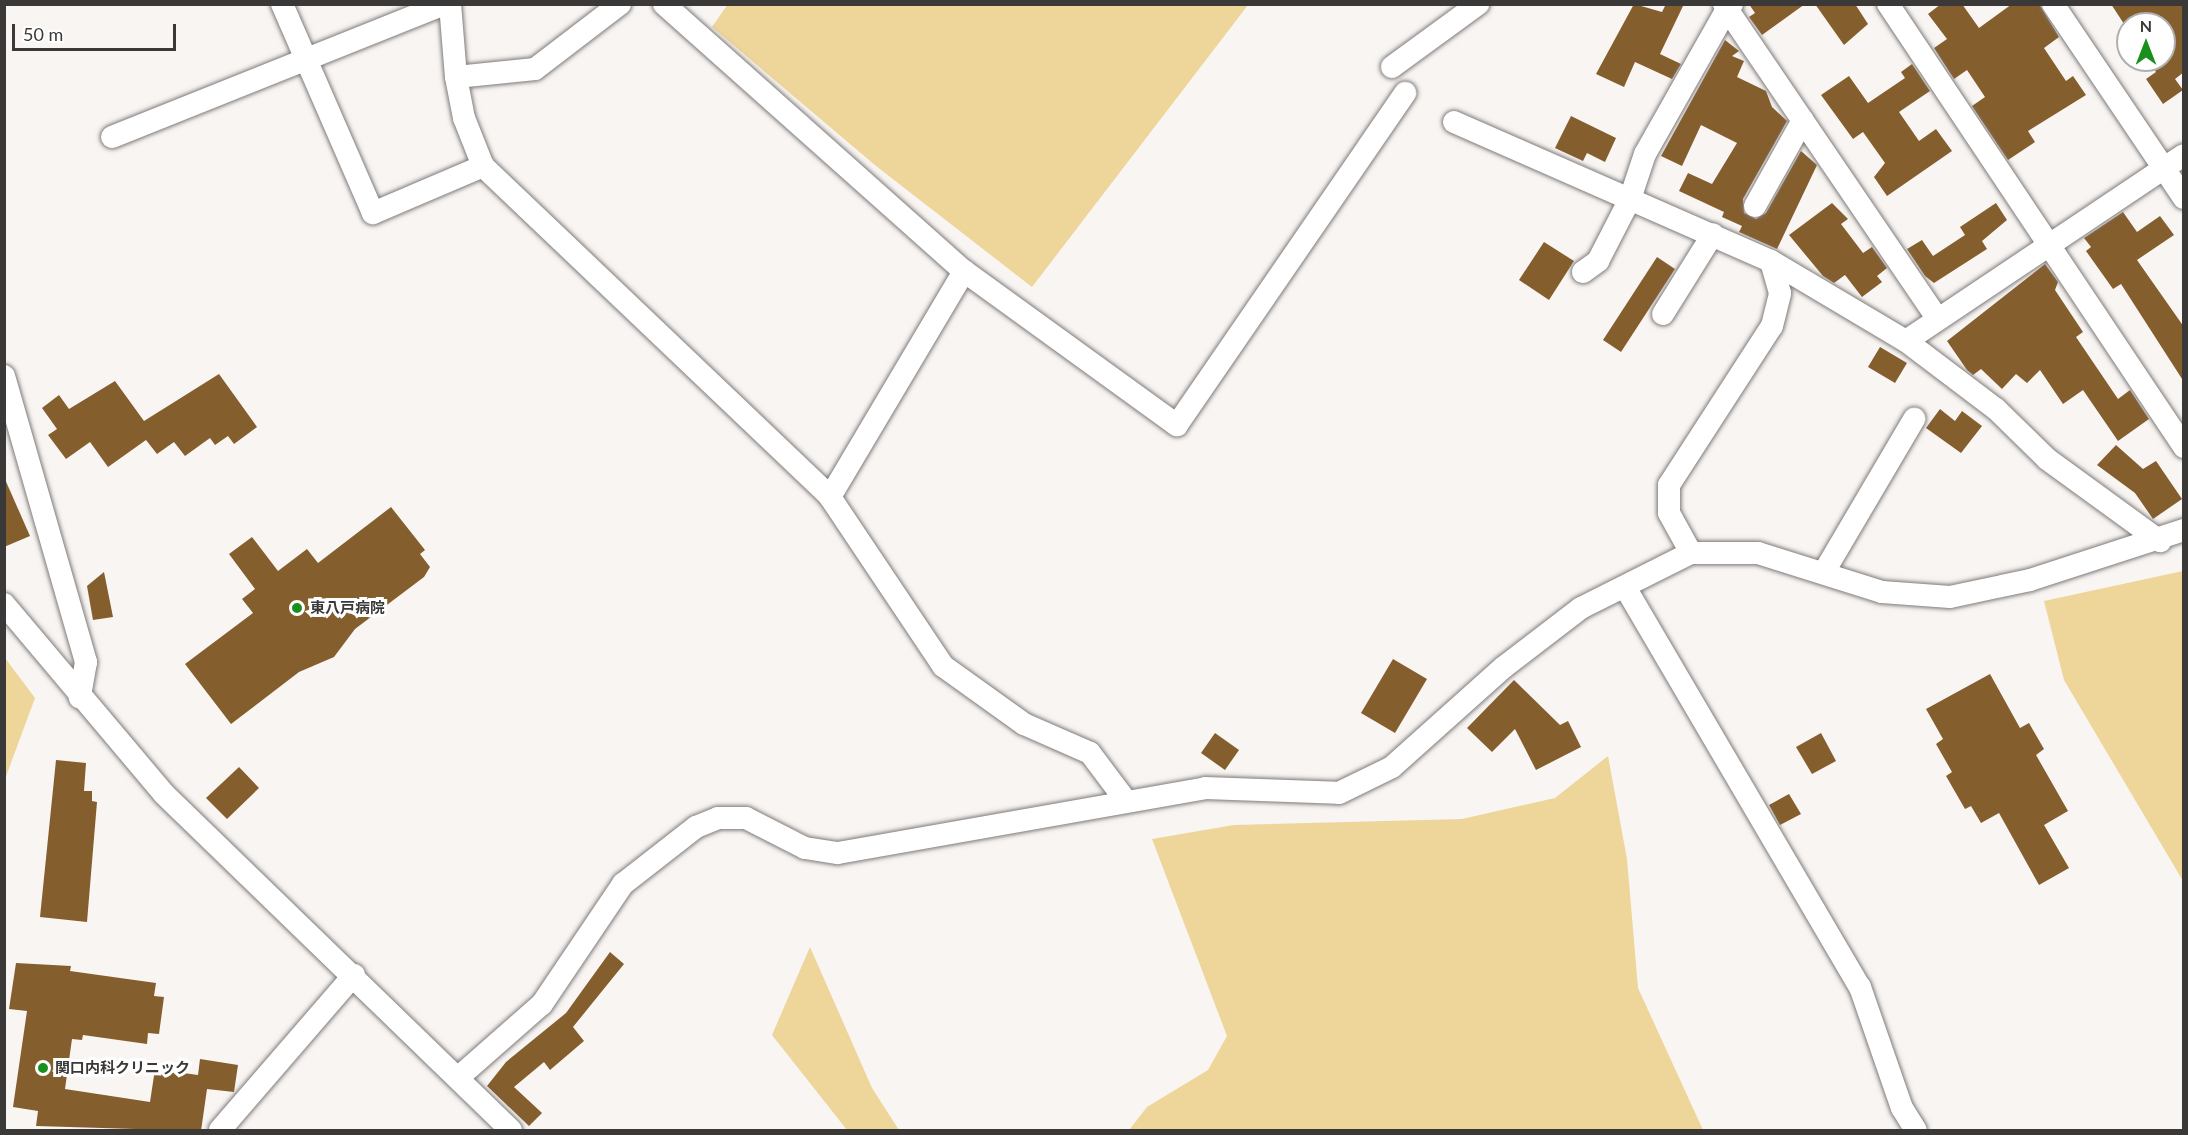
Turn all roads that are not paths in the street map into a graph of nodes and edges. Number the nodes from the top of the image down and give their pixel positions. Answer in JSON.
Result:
{"nodes":[{"id":1,"x":282,"y":4,"type":"edge"},
{"id":2,"x":444,"y":4,"type":"edge"},
{"id":3,"x":450,"y":4,"type":"edge"},
{"id":4,"x":620,"y":4,"type":"edge"},
{"id":5,"x":664,"y":4,"type":"edge"},
{"id":6,"x":1478,"y":4,"type":"edge"},
{"id":7,"x":1888,"y":4,"type":"edge"},
{"id":8,"x":2053,"y":4,"type":"edge"},
{"id":9,"x":1728,"y":6,"type":"edge"},
{"id":10,"x":306,"y":59,"type":"junction"},
{"id":11,"x":1392,"y":67,"type":"dead end"},
{"id":12,"x":456,"y":77,"type":"junction"},
{"id":13,"x":1406,"y":93,"type":"dead end"},
{"id":14,"x":1803,"y":120,"type":"junction"},
{"id":15,"x":1454,"y":122,"type":"dead end"},
{"id":16,"x":112,"y":137,"type":"dead end"},
{"id":17,"x":2184,"y":154,"type":"edge"},
{"id":18,"x":483,"y":166,"type":"junction"},
{"id":19,"x":2163,"y":168,"type":"junction"},
{"id":20,"x":2184,"y":198,"type":"edge"},
{"id":21,"x":1630,"y":199,"type":"junction"},
{"id":22,"x":1755,"y":206,"type":"dead end"},
{"id":23,"x":1713,"y":234,"type":"junction"},
{"id":24,"x":2050,"y":243,"type":"junction"},
{"id":25,"x":1771,"y":261,"type":"junction"},
{"id":26,"x":964,"y":271,"type":"junction"},
{"id":27,"x":1583,"y":272,"type":"dead end"},
{"id":28,"x":1663,"y":314,"type":"dead end"},
{"id":29,"x":1938,"y":319,"type":"junction"},
{"id":30,"x":1906,"y":341,"type":"junction"},
{"id":31,"x":4,"y":376,"type":"edge"},
{"id":32,"x":1914,"y":419,"type":"dead end"},
{"id":33,"x":2184,"y":447,"type":"edge"},
{"id":34,"x":830,"y":497,"type":"junction"},
{"id":35,"x":2184,"y":530,"type":"edge"},
{"id":36,"x":2160,"y":541,"type":"junction"},
{"id":37,"x":1691,"y":553,"type":"junction"},
{"id":38,"x":1824,"y":572,"type":"junction"},
{"id":39,"x":1625,"y":587,"type":"junction"},
{"id":40,"x":4,"y":604,"type":"edge"},
{"id":41,"x":80,"y":697,"type":"junction"},
{"id":42,"x":1126,"y":801,"type":"junction"},
{"id":43,"x":354,"y":975,"type":"junction"},
{"id":44,"x":459,"y":1076,"type":"junction"},
{"id":45,"x":220,"y":1131,"type":"edge"},
{"id":46,"x":511,"y":1131,"type":"edge"},
{"id":47,"x":1916,"y":1131,"type":"edge"}],
"edges":[{"from":1,"to":10,"type":"street"},
{"from":2,"to":10,"type":"street"},
{"from":3,"to":12,"type":"street"},
{"from":4,"to":12,"type":"street"},
{"from":5,"to":26,"type":"street"},
{"from":6,"to":11,"type":"street"},
{"from":7,"to":24,"type":"street"},
{"from":8,"to":19,"type":"street"},
{"from":9,"to":14,"type":"street"},
{"from":9,"to":21,"type":"street"},
{"from":10,"to":16,"type":"street"},
{"from":10,"to":18,"type":"street"},
{"from":12,"to":18,"type":"street"},
{"from":13,"to":26,"type":"street"},
{"from":14,"to":22,"type":"street"},
{"from":14,"to":29,"type":"street"},
{"from":15,"to":21,"type":"street"},
{"from":17,"to":19,"type":"street"},
{"from":18,"to":34,"type":"street"},
{"from":19,"to":20,"type":"street"},
{"from":19,"to":24,"type":"street"},
{"from":21,"to":23,"type":"street"},
{"from":21,"to":27,"type":"street"},
{"from":23,"to":25,"type":"street"},
{"from":23,"to":28,"type":"street"},
{"from":24,"to":29,"type":"street"},
{"from":24,"to":33,"type":"street"},
{"from":25,"to":30,"type":"street"},
{"from":25,"to":37,"type":"street"},
{"from":26,"to":34,"type":"street"},
{"from":29,"to":30,"type":"street"},
{"from":30,"to":36,"type":"street"},
{"from":31,"to":41,"type":"street"},
{"from":32,"to":38,"type":"street"},
{"from":34,"to":42,"type":"street"},
{"from":35,"to":36,"type":"street"},
{"from":36,"to":38,"type":"street"},
{"from":37,"to":38,"type":"street"},
{"from":37,"to":39,"type":"street"},
{"from":39,"to":42,"type":"street"},
{"from":39,"to":47,"type":"street"},
{"from":40,"to":41,"type":"street"},
{"from":41,"to":43,"type":"street"},
{"from":42,"to":44,"type":"street"},
{"from":43,"to":44,"type":"street"},
{"from":43,"to":45,"type":"street"},
{"from":44,"to":46,"type":"street"}]}
